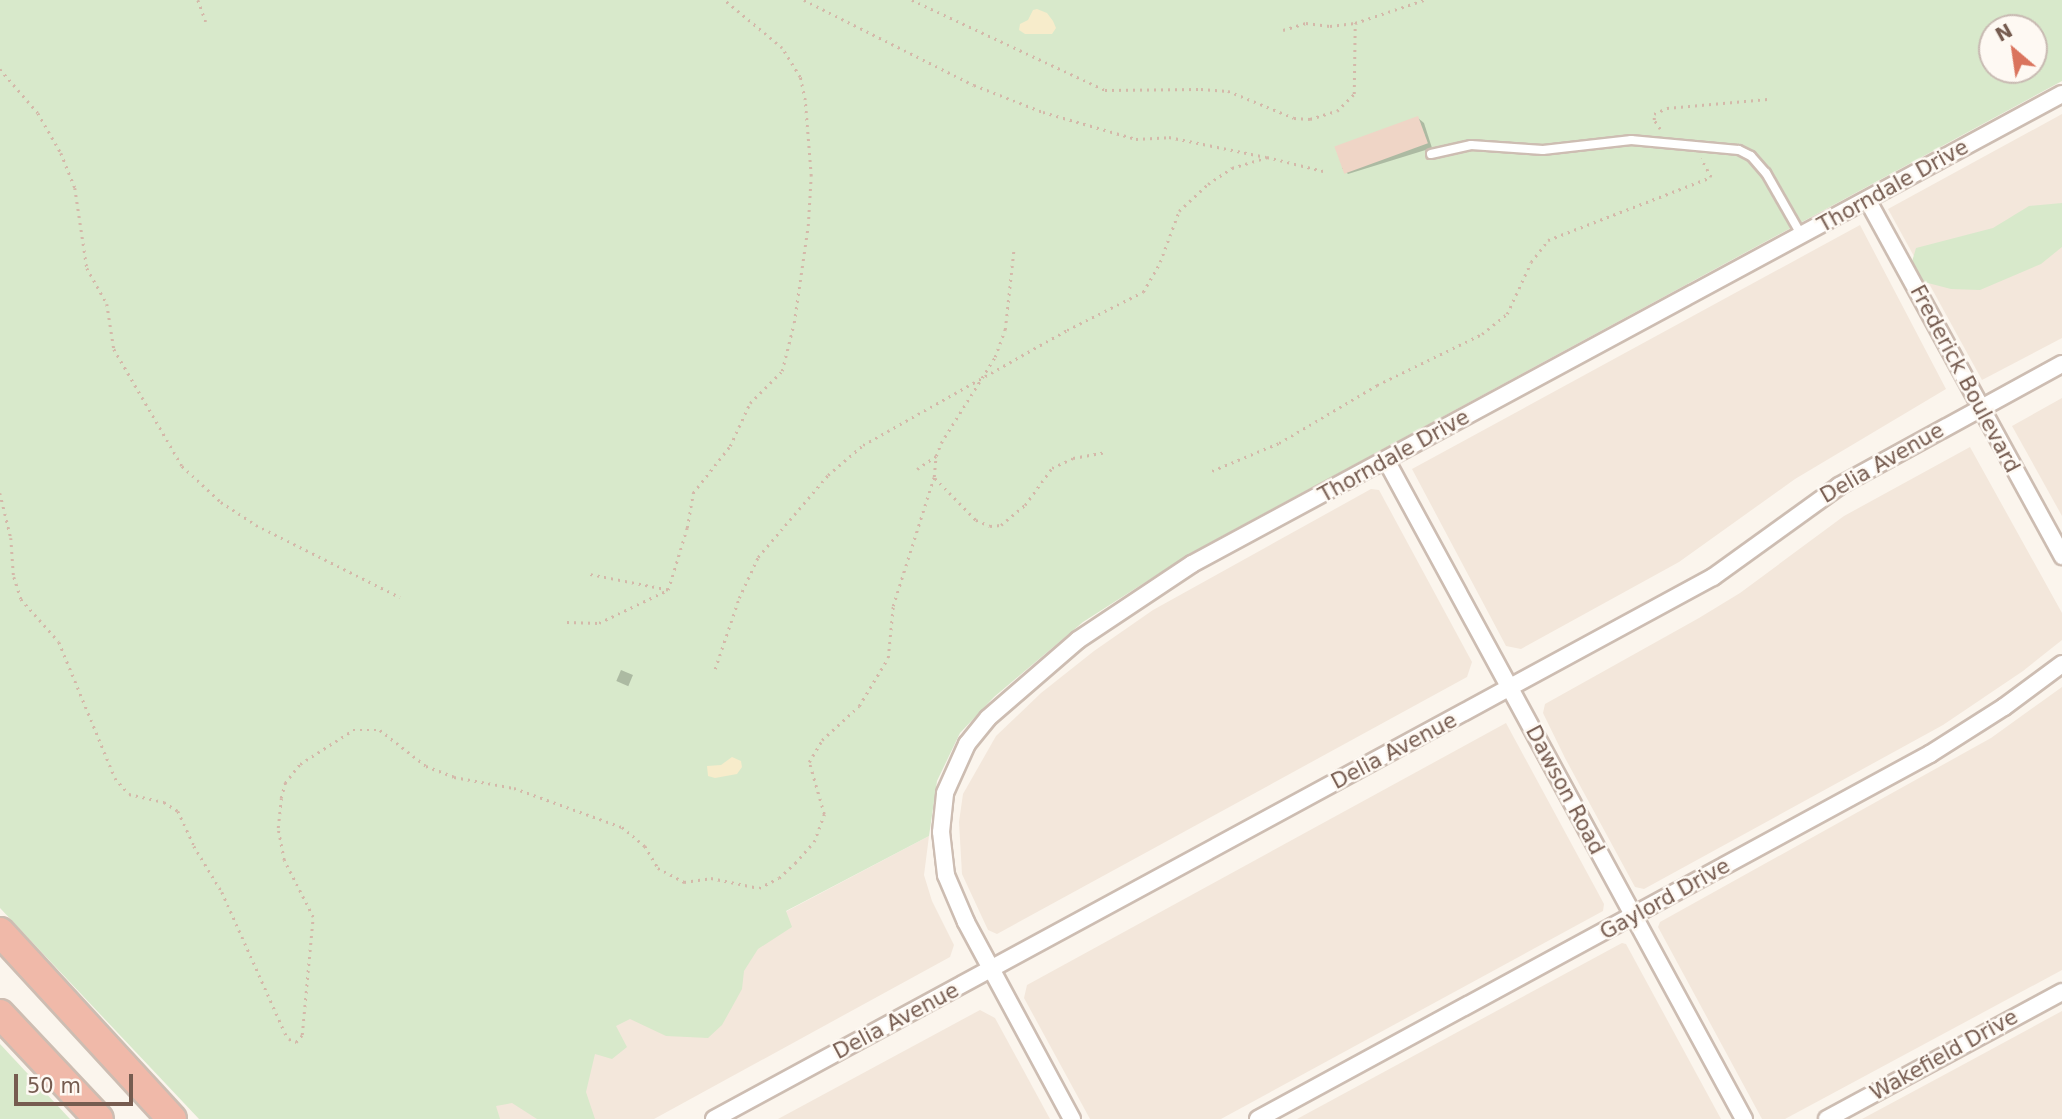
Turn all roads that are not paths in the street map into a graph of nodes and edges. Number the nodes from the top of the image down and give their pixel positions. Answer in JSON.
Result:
{"nodes":[{"id":1,"x":2062,"y":94,"type":"edge"},
{"id":2,"x":1431,"y":154,"type":"dead end"},
{"id":3,"x":1868,"y":201,"type":"junction"},
{"id":4,"x":1802,"y":236,"type":"junction"},
{"id":5,"x":2062,"y":363,"type":"edge"},
{"id":6,"x":1981,"y":407,"type":"junction"},
{"id":7,"x":1386,"y":460,"type":"junction"},
{"id":8,"x":2062,"y":556,"type":"edge"},
{"id":9,"x":2062,"y":664,"type":"edge"},
{"id":10,"x":1510,"y":689,"type":"junction"},
{"id":11,"x":1633,"y":917,"type":"junction"},
{"id":12,"x":0,"y":932,"type":"edge"},
{"id":13,"x":990,"y":968,"type":"junction"},
{"id":14,"x":2062,"y":992,"type":"edge"},
{"id":15,"x":0,"y":1014,"type":"edge"},
{"id":16,"x":99,"y":1119,"type":"edge"},
{"id":17,"x":172,"y":1119,"type":"edge"},
{"id":18,"x":714,"y":1119,"type":"edge"},
{"id":19,"x":1072,"y":1119,"type":"edge"},
{"id":20,"x":1258,"y":1119,"type":"edge"},
{"id":21,"x":1744,"y":1119,"type":"edge"},
{"id":22,"x":1827,"y":1119,"type":"edge"}],
"edges":[{"from":1,"to":3,"type":"street","name":"Thorndale Drive"},
{"from":2,"to":4,"type":"lane"},
{"from":3,"to":4,"type":"street","name":"Thorndale Drive"},
{"from":3,"to":6,"type":"street","name":"Frederick Boulevard"},
{"from":4,"to":7,"type":"street","name":"Thorndale Drive"},
{"from":5,"to":6,"type":"street","name":"Delia Avenue"},
{"from":6,"to":8,"type":"street","name":"Frederick Boulevard"},
{"from":6,"to":10,"type":"street","name":"Delia Avenue"},
{"from":7,"to":10,"type":"street","name":"Dawson Road"},
{"from":7,"to":13,"type":"street","name":"Thorndale Drive"},
{"from":9,"to":11,"type":"street","name":"Gaylord Drive"},
{"from":10,"to":11,"type":"street","name":"Dawson Road"},
{"from":10,"to":13,"type":"street","name":"Delia Avenue"},
{"from":11,"to":20,"type":"street","name":"Gaylord Drive"},
{"from":11,"to":21,"type":"street","name":"Dawson Road"},
{"from":12,"to":17,"type":"highway"},
{"from":13,"to":18,"type":"street","name":"Delia Avenue"},
{"from":13,"to":19,"type":"street","name":"Thorndale Drive"},
{"from":14,"to":22,"type":"street","name":"Wakefield Drive"},
{"from":15,"to":16,"type":"highway"}]}
